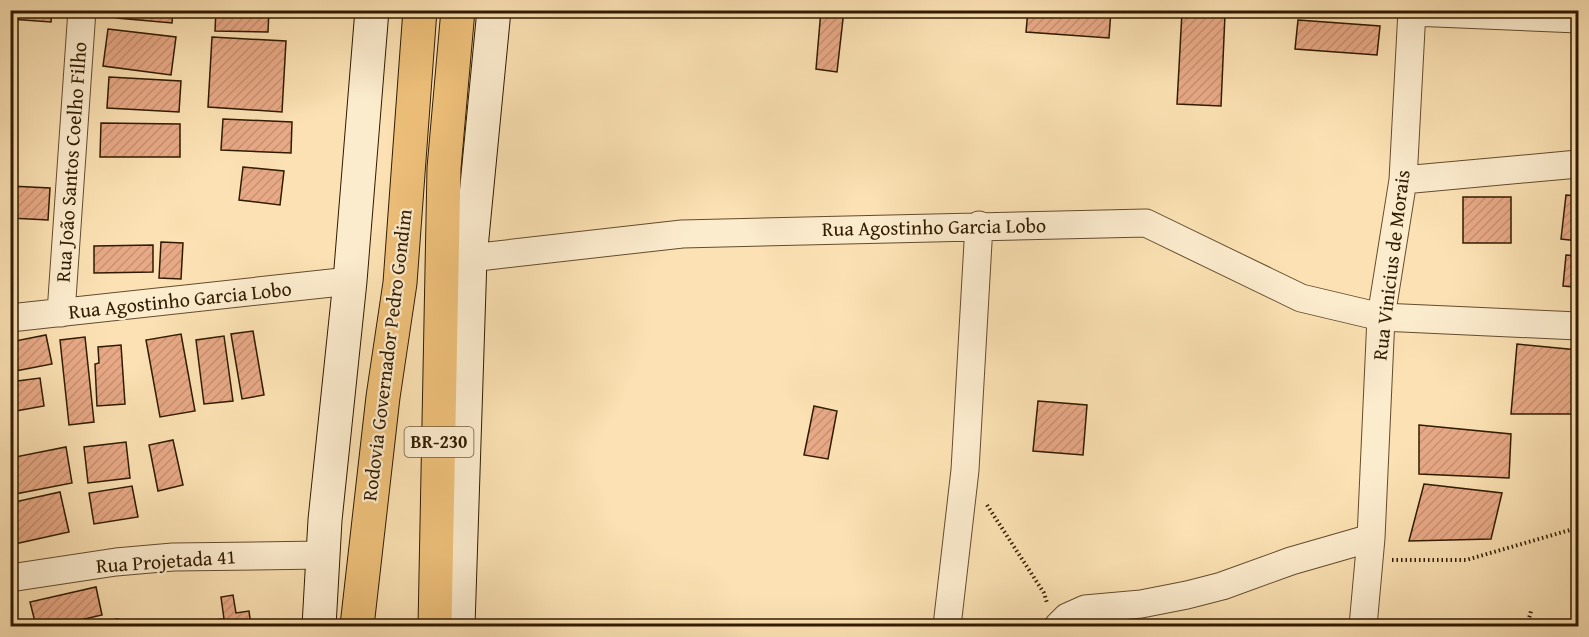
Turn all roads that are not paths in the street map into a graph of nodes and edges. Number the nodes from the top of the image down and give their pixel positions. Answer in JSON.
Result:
{"nodes":[{"id":1,"x":82,"y":10,"type":"edge"},
{"id":2,"x":372,"y":10,"type":"edge"},
{"id":3,"x":420,"y":10,"type":"edge"},
{"id":4,"x":458,"y":10,"type":"edge"},
{"id":5,"x":494,"y":10,"type":"edge"},
{"id":6,"x":1412,"y":11,"type":"edge"},
{"id":7,"x":1578,"y":20,"type":"edge"},
{"id":8,"x":1578,"y":164,"type":"edge"},
{"id":9,"x":1403,"y":180,"type":"junction"},
{"id":10,"x":979,"y":225,"type":"junction"},
{"id":11,"x":470,"y":258,"type":"junction"},
{"id":12,"x":350,"y":281,"type":"junction"},
{"id":13,"x":61,"y":313,"type":"junction"},
{"id":14,"x":1381,"y":317,"type":"junction"},
{"id":15,"x":10,"y":318,"type":"edge"},
{"id":16,"x":1578,"y":326,"type":"edge"},
{"id":17,"x":1370,"y":549,"type":"junction"},
{"id":18,"x":323,"y":555,"type":"junction"},
{"id":19,"x":10,"y":578,"type":"edge"},
{"id":20,"x":1053,"y":615,"type":"edge"},
{"id":21,"x":319,"y":627,"type":"edge"},
{"id":22,"x":357,"y":627,"type":"edge"},
{"id":23,"x":435,"y":627,"type":"edge"},
{"id":24,"x":458,"y":627,"type":"edge"},
{"id":25,"x":947,"y":627,"type":"edge"},
{"id":26,"x":1363,"y":627,"type":"edge"}],
"edges":[{"from":1,"to":13,"type":"street","name":"Rua João Santos Coelho Filho"},
{"from":2,"to":12,"type":"street"},
{"from":3,"to":22,"type":"highway","name":"Rodovia Governador Pedro Gondim","number":"BR-230"},
{"from":4,"to":23,"type":"highway","name":"Rodovia Governador Pedro Gondim","number":"BR-230"},
{"from":5,"to":11,"type":"street"},
{"from":6,"to":7,"type":"street"},
{"from":6,"to":9,"type":"street","name":"Rua Vinicius de Morais"},
{"from":8,"to":9,"type":"street"},
{"from":9,"to":14,"type":"street","name":"Rua Vinicius de Morais"},
{"from":10,"to":11,"type":"street","name":"Rua Agostinho Garcia Lobo"},
{"from":10,"to":14,"type":"street","name":"Rua Agostinho Garcia Lobo"},
{"from":10,"to":25,"type":"street"},
{"from":11,"to":24,"type":"street"},
{"from":12,"to":13,"type":"street","name":"Rua Agostinho Garcia Lobo"},
{"from":12,"to":18,"type":"street"},
{"from":13,"to":15,"type":"street","name":"Rua Agostinho Garcia Lobo"},
{"from":14,"to":16,"type":"street","name":"Rua Agostinho Garcia Lobo"},
{"from":14,"to":17,"type":"street","name":"Rua Vinicius de Morais"},
{"from":17,"to":20,"type":"street"},
{"from":17,"to":26,"type":"street","name":"Rua Vinicius de Morais"},
{"from":18,"to":19,"type":"street","name":"Rua Projetada 41"},
{"from":18,"to":21,"type":"street"}]}
